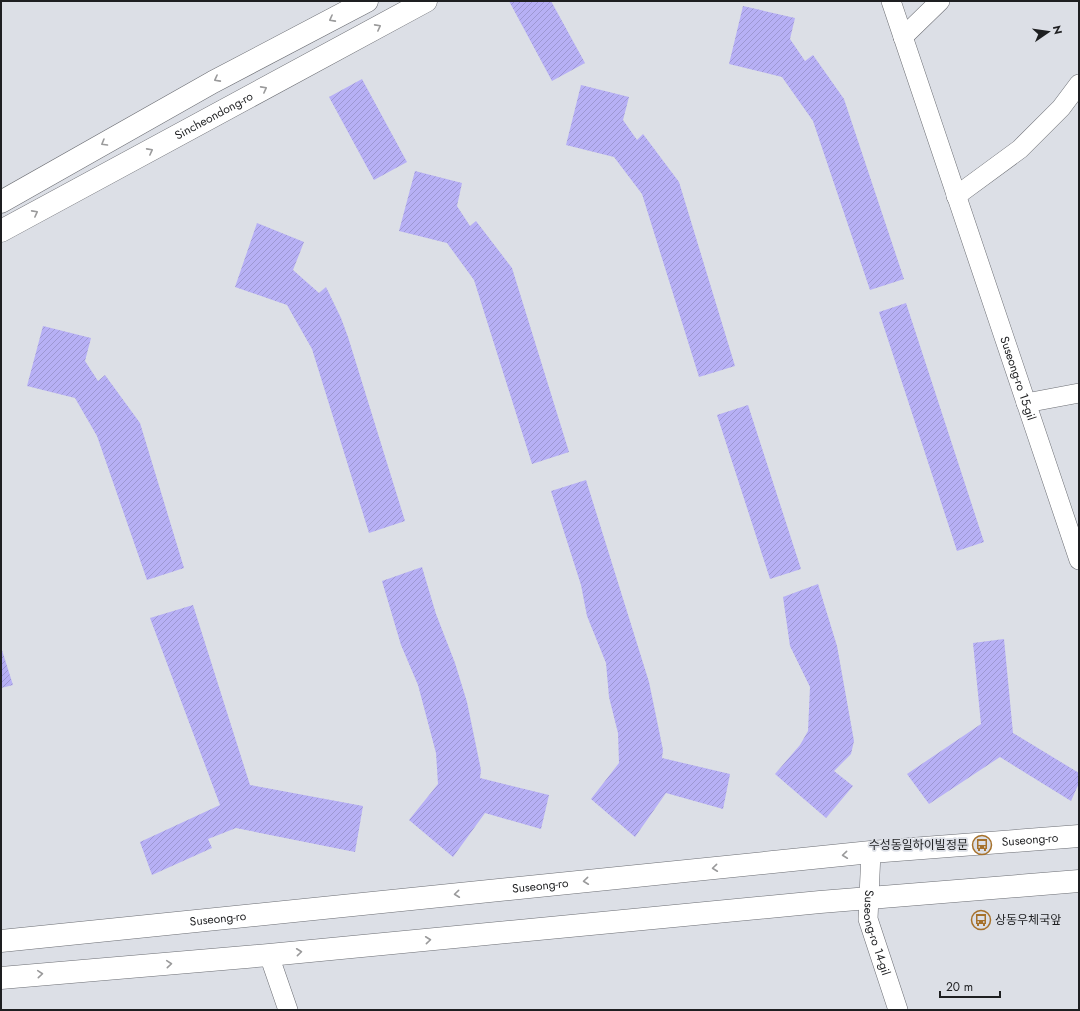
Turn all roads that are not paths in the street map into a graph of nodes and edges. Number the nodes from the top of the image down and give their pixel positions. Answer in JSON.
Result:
{"nodes":[{"id":1,"x":367,"y":1,"type":"edge"},
{"id":2,"x":426,"y":1,"type":"edge"},
{"id":3,"x":891,"y":1,"type":"edge"},
{"id":4,"x":940,"y":1,"type":"edge"},
{"id":5,"x":903,"y":37,"type":"junction"},
{"id":6,"x":1079,"y":84,"type":"edge"},
{"id":7,"x":956,"y":196,"type":"junction"},
{"id":8,"x":1,"y":202,"type":"edge"},
{"id":9,"x":1,"y":231,"type":"edge"},
{"id":10,"x":1079,"y":393,"type":"edge"},
{"id":11,"x":1026,"y":403,"type":"junction"},
{"id":12,"x":1079,"y":560,"type":"edge"},
{"id":13,"x":1079,"y":836,"type":"edge"},
{"id":14,"x":871,"y":852,"type":"junction"},
{"id":15,"x":1079,"y":881,"type":"edge"},
{"id":16,"x":869,"y":898,"type":"junction"},
{"id":17,"x":1,"y":941,"type":"edge"},
{"id":18,"x":269,"y":955,"type":"junction"},
{"id":19,"x":1,"y":978,"type":"edge"},
{"id":20,"x":288,"y":1010,"type":"edge"},
{"id":21,"x":898,"y":1010,"type":"edge"}],
"edges":[{"from":1,"to":8,"type":"main road","one_way":true},
{"from":9,"to":2,"type":"main road","name":"Sincheondong-ro","one_way":true},
{"from":3,"to":5,"type":"street","name":"Suseong-ro 15-gil"},
{"from":4,"to":5,"type":"street"},
{"from":5,"to":7,"type":"street","name":"Suseong-ro 15-gil"},
{"from":6,"to":7,"type":"street"},
{"from":7,"to":11,"type":"street","name":"Suseong-ro 15-gil"},
{"from":10,"to":11,"type":"street"},
{"from":11,"to":12,"type":"street","name":"Suseong-ro 15-gil"},
{"from":13,"to":14,"type":"main road","name":"Suseong-ro"},
{"from":14,"to":16,"type":"street","name":"Suseong-ro 14-gil"},
{"from":14,"to":17,"type":"main road","name":"Suseong-ro","one_way":true},
{"from":15,"to":16,"type":"main road"},
{"from":18,"to":16,"type":"main road","one_way":true},
{"from":16,"to":21,"type":"street","name":"Suseong-ro 14-gil"},
{"from":19,"to":18,"type":"main road","one_way":true},
{"from":18,"to":20,"type":"street"}]}
